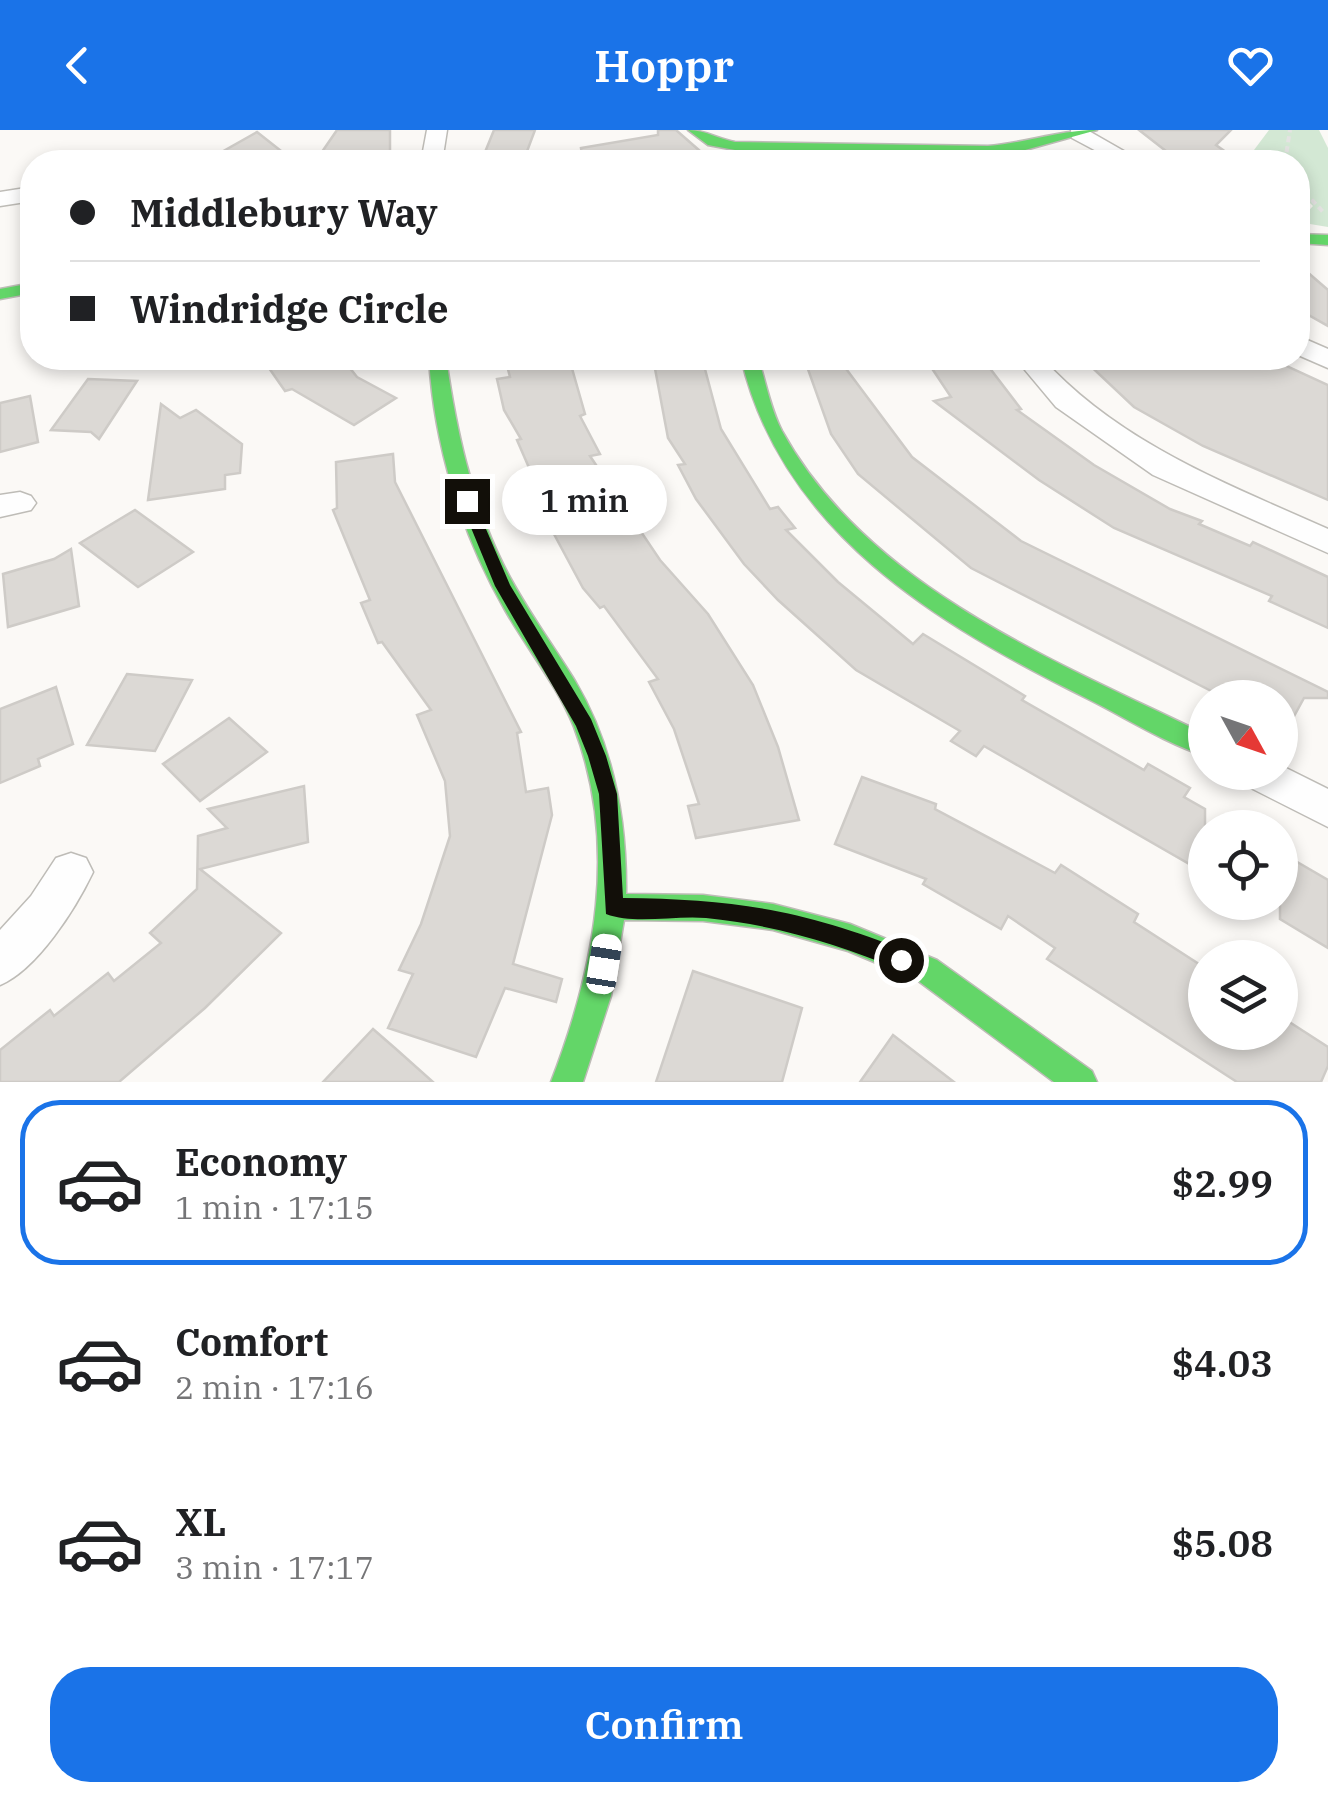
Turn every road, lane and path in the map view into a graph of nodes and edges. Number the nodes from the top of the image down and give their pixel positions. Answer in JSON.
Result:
{"nodes":[{"id":1,"x":694,"y":130,"type":"edge"},
{"id":2,"x":1085,"y":132,"type":"edge"},
{"id":3,"x":1113,"y":150,"type":"edge"},
{"id":4,"x":1310,"y":199,"type":"edge"},
{"id":5,"x":1328,"y":220,"type":"edge"},
{"id":6,"x":438,"y":370,"type":"edge"},
{"id":7,"x":751,"y":370,"type":"edge"},
{"id":8,"x":1039,"y":370,"type":"edge"},
{"id":9,"x":1328,"y":542,"type":"edge"},
{"id":10,"x":1188,"y":737,"type":"edge"},
{"id":11,"x":1292,"y":790,"type":"edge"},
{"id":12,"x":1328,"y":809,"type":"edge"},
{"id":13,"x":72,"y":872,"type":"dead end"},
{"id":14,"x":613,"y":907,"type":"junction"},
{"id":15,"x":0,"y":964,"type":"edge"},
{"id":16,"x":567,"y":1082,"type":"edge"},
{"id":17,"x":1081,"y":1082,"type":"edge"}],
"edges":[{"from":1,"to":2,"type":"street"},
{"from":2,"to":3,"type":"street"},
{"from":4,"to":5,"type":"path"},
{"from":6,"to":14,"type":"street"},
{"from":7,"to":10,"type":"street"},
{"from":8,"to":9,"type":"street"},
{"from":11,"to":12,"type":"street"},
{"from":13,"to":15,"type":"street"},
{"from":14,"to":16,"type":"street"},
{"from":14,"to":17,"type":"street"}]}
